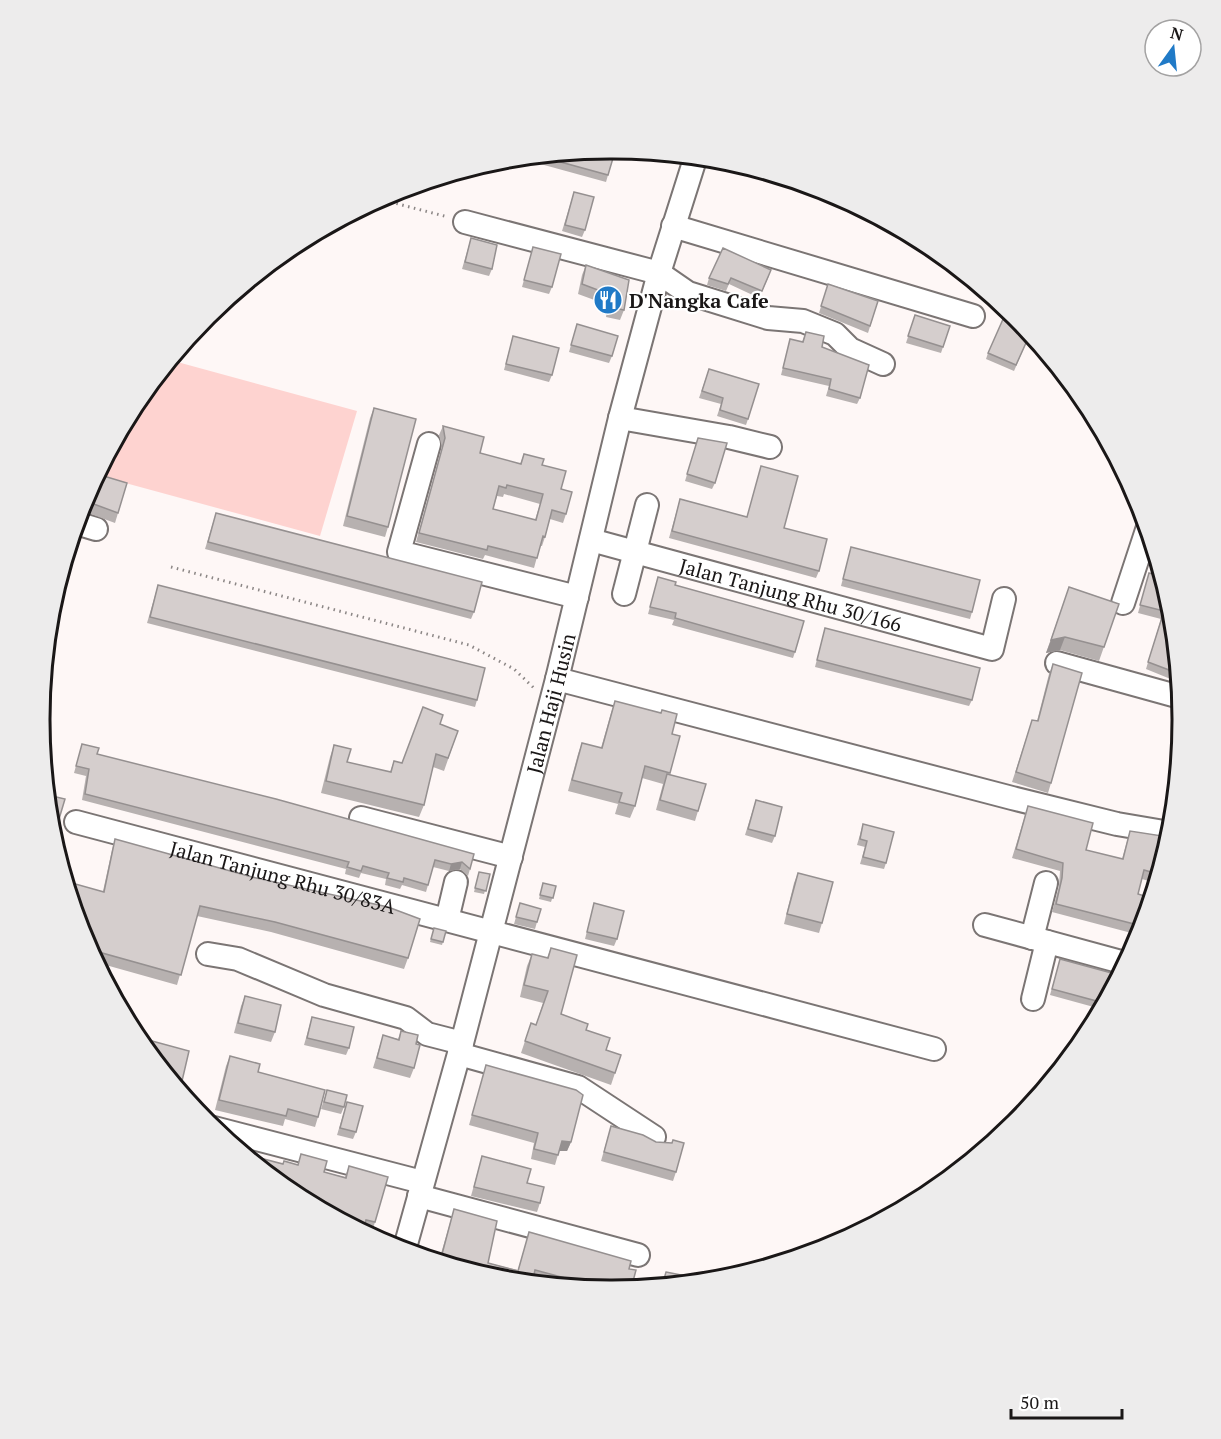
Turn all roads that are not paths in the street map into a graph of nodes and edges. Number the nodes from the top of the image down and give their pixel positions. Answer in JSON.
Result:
{"nodes":[{"id":1,"x":693,"y":165,"type":"edge"},
{"id":2,"x":465,"y":222,"type":"road end"},
{"id":3,"x":673,"y":226,"type":"junction"},
{"id":4,"x":659,"y":273,"type":"junction"},
{"id":5,"x":973,"y":316,"type":"dead end"},
{"id":6,"x":883,"y":364,"type":"dead end"},
{"id":7,"x":620,"y":418,"type":"junction"},
{"id":8,"x":429,"y":444,"type":"dead end"},
{"id":9,"x":770,"y":447,"type":"dead end"},
{"id":10,"x":647,"y":505,"type":"dead end"},
{"id":11,"x":591,"y":540,"type":"junction"},
{"id":12,"x":635,"y":552,"type":"junction"},
{"id":13,"x":1148,"y":559,"type":"edge"},
{"id":14,"x":624,"y":594,"type":"dead end"},
{"id":15,"x":577,"y":597,"type":"junction"},
{"id":16,"x":1004,"y":599,"type":"dead end"},
{"id":17,"x":1123,"y":603,"type":"dead end"},
{"id":18,"x":1057,"y":663,"type":"edge"},
{"id":19,"x":557,"y":679,"type":"junction"},
{"id":20,"x":1171,"y":694,"type":"edge"},
{"id":21,"x":361,"y":818,"type":"dead end"},
{"id":22,"x":76,"y":822,"type":"dead end"},
{"id":23,"x":1160,"y":831,"type":"edge"},
{"id":24,"x":511,"y":857,"type":"junction"},
{"id":25,"x":456,"y":882,"type":"dead end"},
{"id":26,"x":1046,"y":883,"type":"dead end"},
{"id":27,"x":447,"y":920,"type":"junction"},
{"id":28,"x":985,"y":925,"type":"dead end"},
{"id":29,"x":491,"y":931,"type":"junction"},
{"id":30,"x":1039,"y":940,"type":"junction"},
{"id":31,"x":208,"y":954,"type":"dead end"},
{"id":32,"x":1117,"y":961,"type":"edge"},
{"id":33,"x":1033,"y":999,"type":"dead end"},
{"id":34,"x":461,"y":1049,"type":"junction"},
{"id":35,"x":934,"y":1049,"type":"dead end"},
{"id":36,"x":233,"y":1134,"type":"edge"},
{"id":37,"x":654,"y":1137,"type":"dead end"},
{"id":38,"x":421,"y":1189,"type":"junction"},
{"id":39,"x":406,"y":1242,"type":"edge"},
{"id":40,"x":638,"y":1256,"type":"dead end"}],
"edges":[{"from":1,"to":3,"type":"street","name":"Jalan Haji Husin"},
{"from":2,"to":4,"type":"street"},
{"from":3,"to":4,"type":"street","name":"Jalan Haji Husin"},
{"from":3,"to":5,"type":"street"},
{"from":4,"to":6,"type":"street"},
{"from":4,"to":7,"type":"street","name":"Jalan Haji Husin"},
{"from":7,"to":9,"type":"street"},
{"from":7,"to":11,"type":"street","name":"Jalan Haji Husin"},
{"from":8,"to":15,"type":"street"},
{"from":10,"to":12,"type":"street"},
{"from":11,"to":12,"type":"street","name":"Jalan Tanjung Rhu 30/166"},
{"from":11,"to":15,"type":"street","name":"Jalan Haji Husin"},
{"from":12,"to":14,"type":"street"},
{"from":12,"to":16,"type":"street","name":"Jalan Tanjung Rhu 30/166"},
{"from":13,"to":17,"type":"street"},
{"from":15,"to":19,"type":"street","name":"Jalan Haji Husin"},
{"from":18,"to":20,"type":"street"},
{"from":19,"to":23,"type":"street"},
{"from":19,"to":24,"type":"street","name":"Jalan Haji Husin"},
{"from":21,"to":24,"type":"street"},
{"from":22,"to":27,"type":"street","name":"Jalan Tanjung Rhu 30/83A"},
{"from":24,"to":29,"type":"street","name":"Jalan Haji Husin"},
{"from":25,"to":27,"type":"street"},
{"from":26,"to":30,"type":"street"},
{"from":27,"to":29,"type":"street","name":"Jalan Tanjung Rhu 30/83A"},
{"from":28,"to":30,"type":"street"},
{"from":29,"to":34,"type":"street","name":"Jalan Haji Husin"},
{"from":29,"to":35,"type":"street","name":"Jalan Tanjung Rhu 30/83A"},
{"from":30,"to":32,"type":"street"},
{"from":30,"to":33,"type":"street"},
{"from":31,"to":34,"type":"street"},
{"from":34,"to":37,"type":"street"},
{"from":34,"to":38,"type":"street","name":"Jalan Haji Husin"},
{"from":36,"to":38,"type":"street"},
{"from":38,"to":39,"type":"street","name":"Jalan Haji Husin"},
{"from":38,"to":40,"type":"street"}]}
